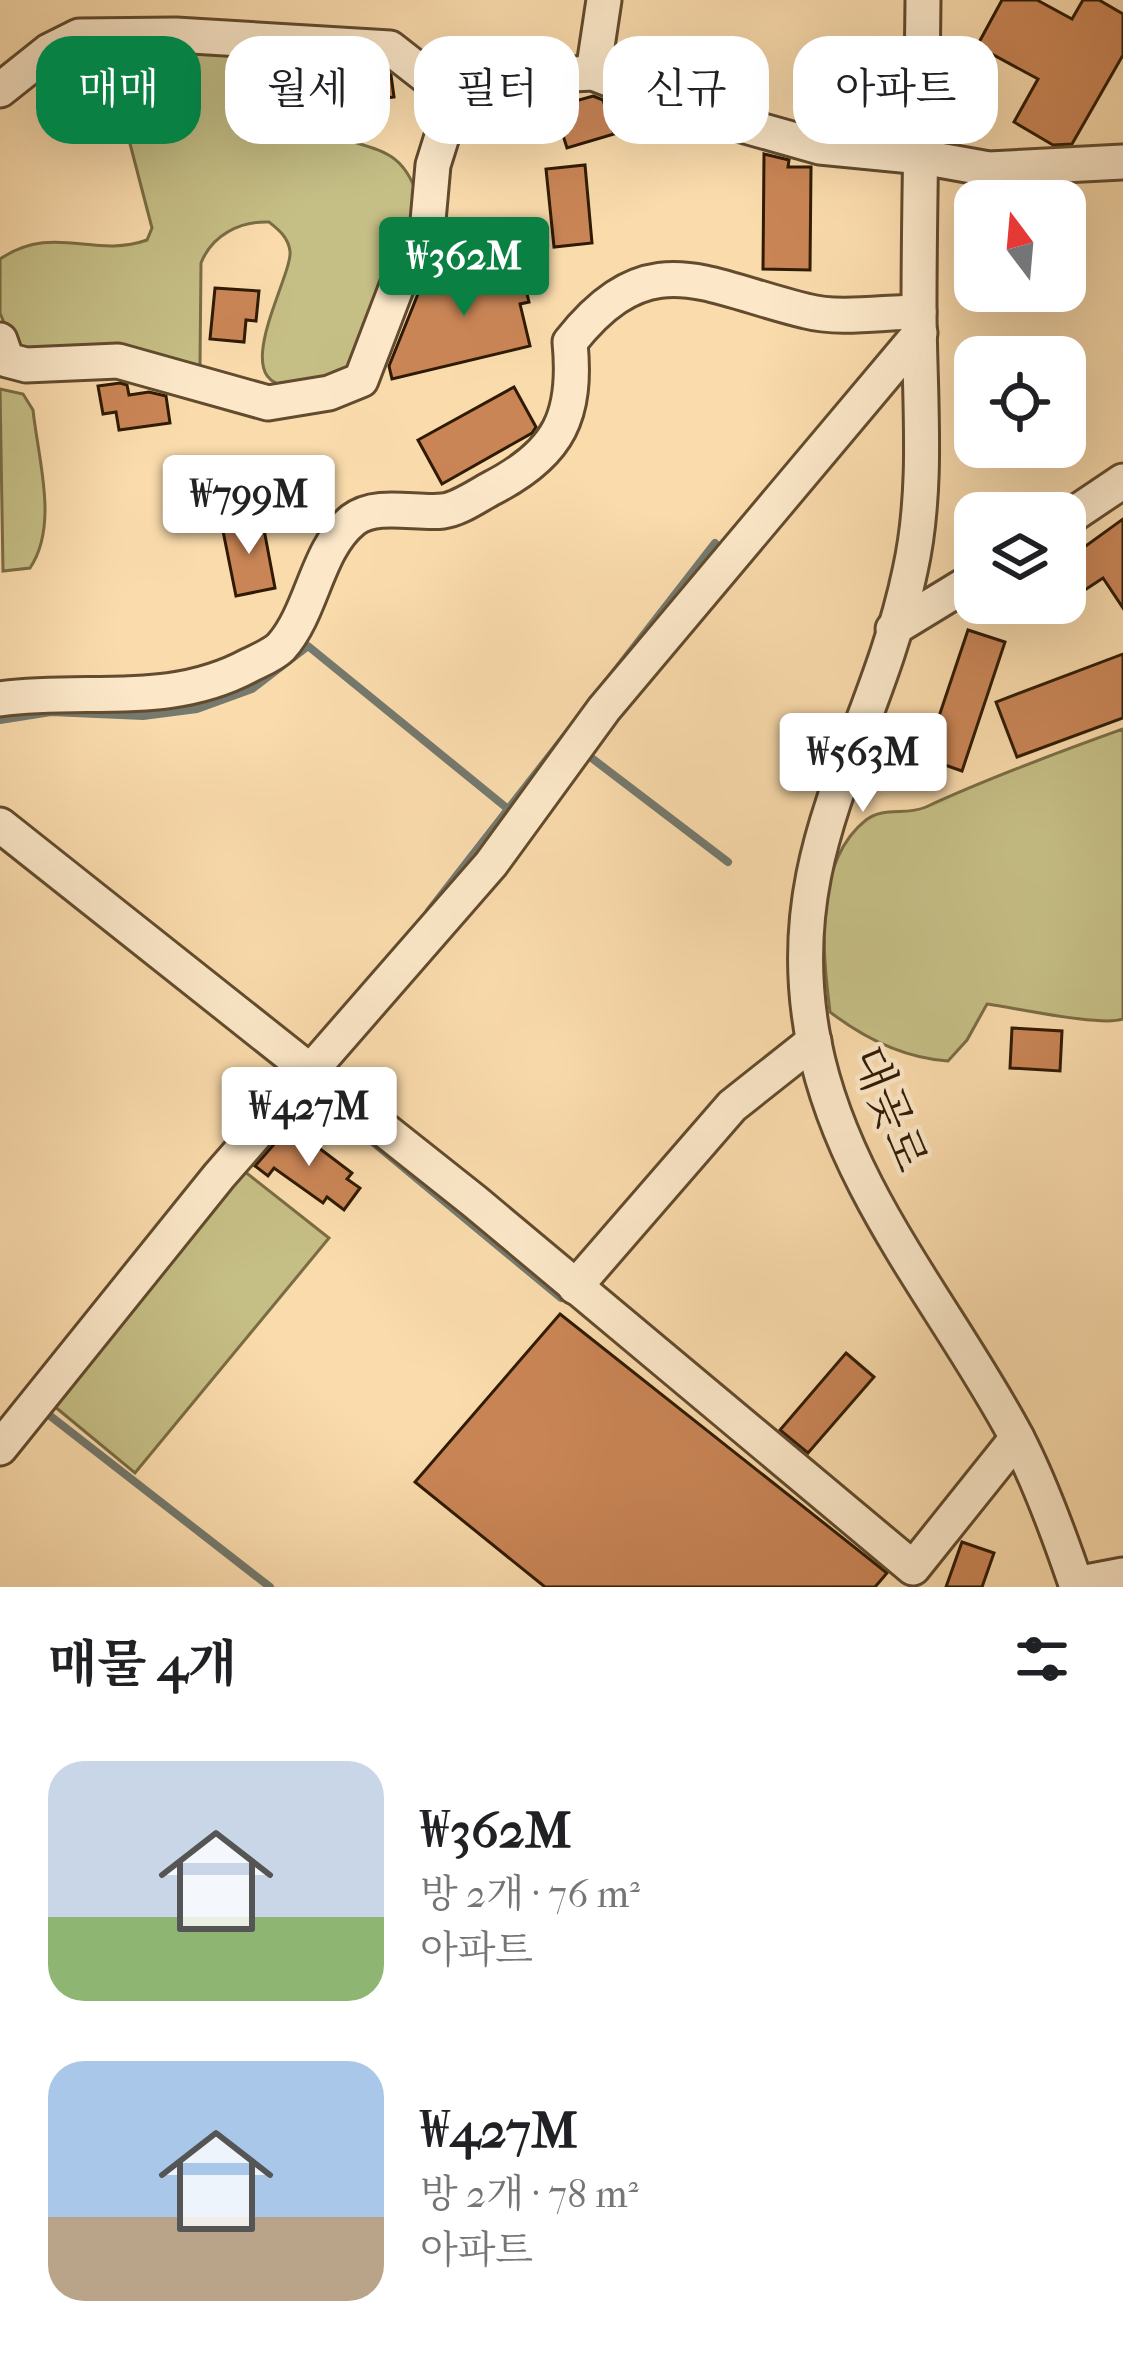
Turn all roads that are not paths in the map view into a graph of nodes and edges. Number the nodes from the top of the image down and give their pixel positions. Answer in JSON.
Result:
{"nodes":[{"id":1,"x":604,"y":0,"type":"edge"},
{"id":2,"x":923,"y":0,"type":"edge"},
{"id":3,"x":414,"y":67,"type":"edge"},
{"id":4,"x":593,"y":73,"type":"junction"},
{"id":5,"x":579,"y":74,"type":"edge"},
{"id":6,"x":0,"y":90,"type":"edge"},
{"id":7,"x":440,"y":144,"type":"edge"},
{"id":8,"x":922,"y":157,"type":"junction"},
{"id":9,"x":1123,"y":162,"type":"edge"},
{"id":10,"x":920,"y":322,"type":"junction"},
{"id":11,"x":0,"y":340,"type":"edge"},
{"id":12,"x":1123,"y":481,"type":"edge"},
{"id":13,"x":1086,"y":506,"type":"edge"},
{"id":14,"x":954,"y":592,"type":"edge"},
{"id":15,"x":893,"y":629,"type":"junction"},
{"id":16,"x":0,"y":698,"type":"edge"},
{"id":17,"x":0,"y":825,"type":"edge"},
{"id":18,"x":814,"y":1041,"type":"junction"},
{"id":19,"x":310,"y":1075,"type":"junction"},
{"id":20,"x":574,"y":1287,"type":"junction"},
{"id":21,"x":1017,"y":1438,"type":"junction"},
{"id":22,"x":0,"y":1448,"type":"edge"},
{"id":23,"x":1123,"y":1575,"type":"edge"},
{"id":24,"x":915,"y":1578,"type":"edge"},
{"id":25,"x":1077,"y":1585,"type":"edge"}],
"edges":[{"from":1,"to":4,"type":"street"},
{"from":2,"to":8,"type":"street","name":"대곶로"},
{"from":3,"to":6,"type":"street"},
{"from":4,"to":5,"type":"street"},
{"from":4,"to":8,"type":"street"},
{"from":7,"to":11,"type":"street"},
{"from":8,"to":9,"type":"street"},
{"from":8,"to":10,"type":"street","name":"대곶로"},
{"from":10,"to":15,"type":"street","name":"대곶로"},
{"from":10,"to":16,"type":"street"},
{"from":10,"to":19,"type":"street"},
{"from":12,"to":13,"type":"street"},
{"from":14,"to":15,"type":"street"},
{"from":15,"to":18,"type":"street","name":"대곶로"},
{"from":17,"to":19,"type":"street"},
{"from":18,"to":20,"type":"street"},
{"from":18,"to":21,"type":"street","name":"대곶로"},
{"from":19,"to":20,"type":"street"},
{"from":19,"to":22,"type":"street"},
{"from":20,"to":24,"type":"street"},
{"from":21,"to":24,"type":"street"},
{"from":21,"to":25,"type":"street","name":"대곶로"},
{"from":23,"to":25,"type":"street"}]}
